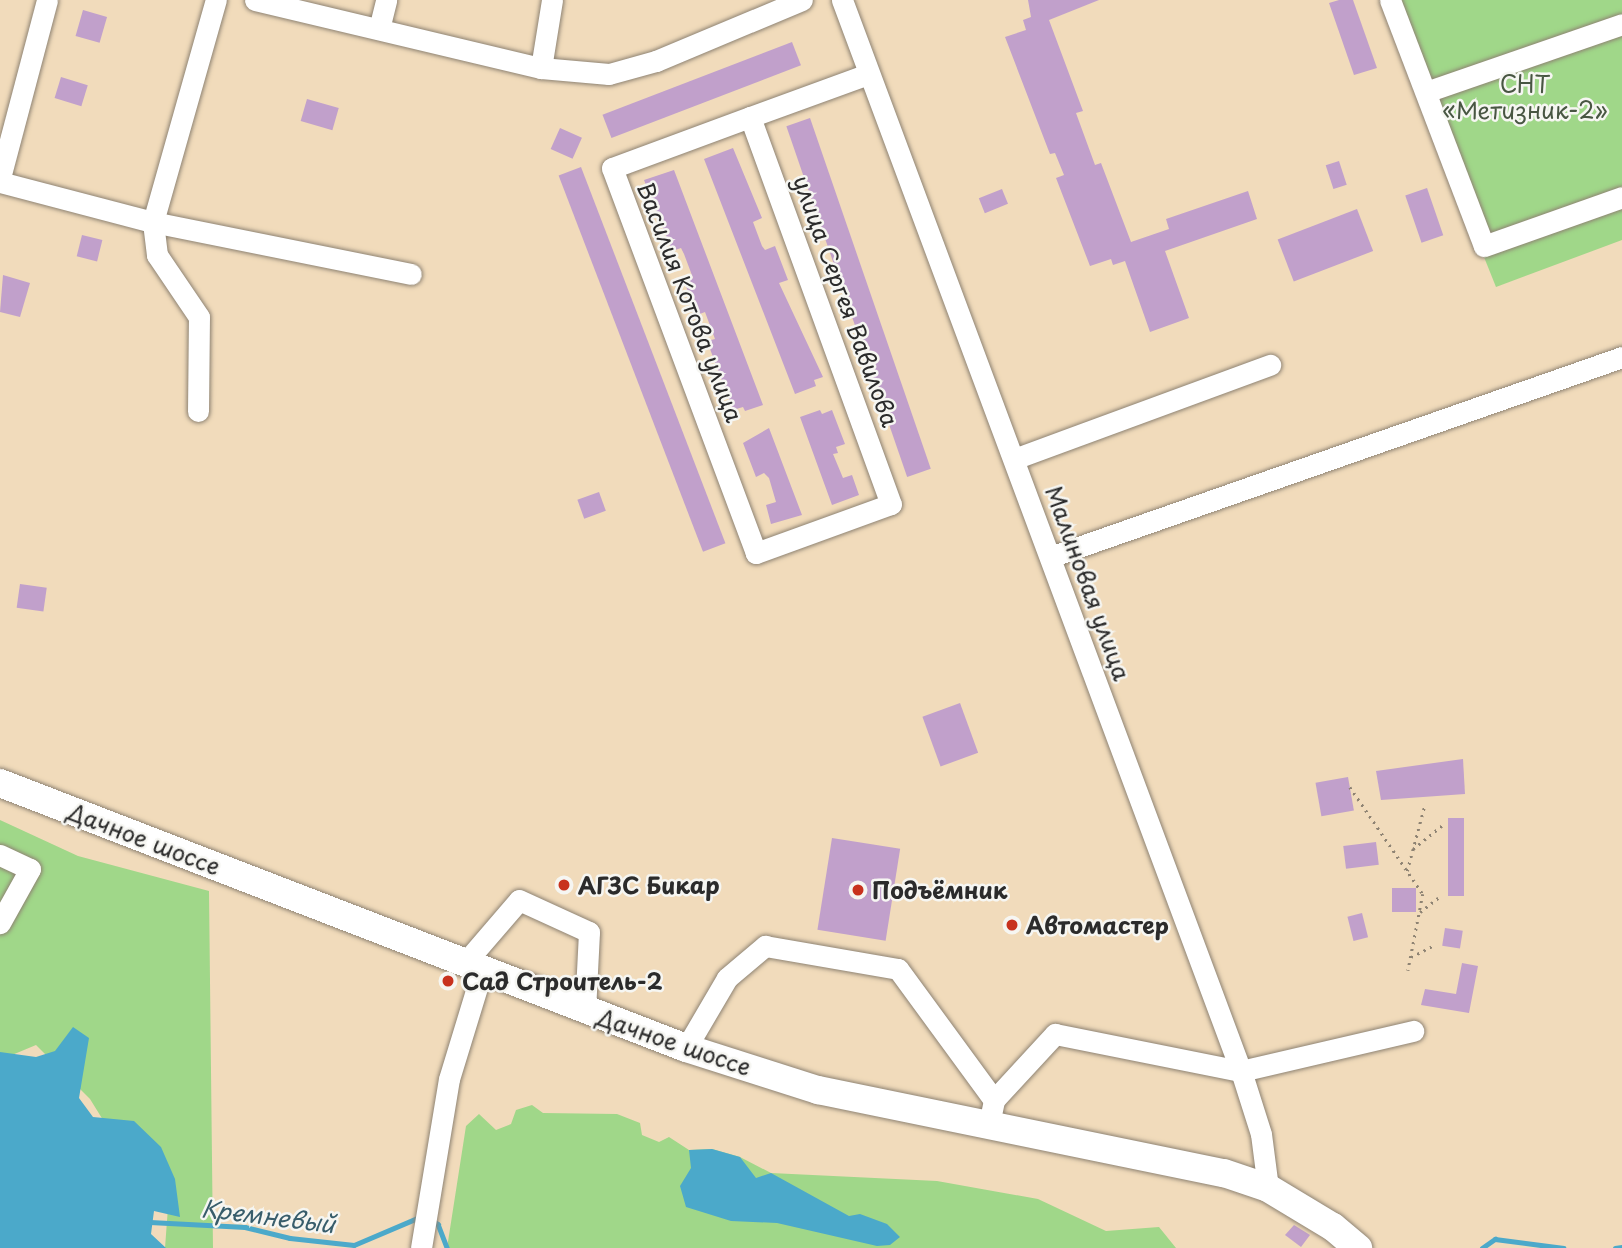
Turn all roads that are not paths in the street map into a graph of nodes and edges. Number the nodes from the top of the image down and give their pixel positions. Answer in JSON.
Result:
{"nodes":[{"id":1,"x":47,"y":0,"type":"edge"},
{"id":2,"x":216,"y":0,"type":"edge"},
{"id":3,"x":255,"y":0,"type":"edge"},
{"id":4,"x":386,"y":0,"type":"edge"},
{"id":5,"x":552,"y":0,"type":"edge"},
{"id":6,"x":802,"y":0,"type":"edge"},
{"id":7,"x":842,"y":0,"type":"edge"},
{"id":8,"x":1390,"y":0,"type":"edge"},
{"id":9,"x":1622,"y":24,"type":"edge"},
{"id":10,"x":379,"y":29,"type":"junction"},
{"id":11,"x":541,"y":68,"type":"junction"},
{"id":12,"x":868,"y":74,"type":"junction"},
{"id":13,"x":1426,"y":92,"type":"junction"},
{"id":14,"x":751,"y":117,"type":"junction"},
{"id":15,"x":0,"y":180,"type":"edge"},
{"id":16,"x":1622,"y":197,"type":"edge"},
{"id":17,"x":153,"y":222,"type":"junction"},
{"id":18,"x":411,"y":274,"type":"dead end"},
{"id":19,"x":1622,"y":357,"type":"edge"},
{"id":20,"x":1270,"y":365,"type":"dead end"},
{"id":21,"x":198,"y":411,"type":"dead end"},
{"id":22,"x":1014,"y":459,"type":"junction"},
{"id":23,"x":756,"y":553,"type":"joint"},
{"id":24,"x":1050,"y":557,"type":"junction"},
{"id":25,"x":0,"y":783,"type":"edge"},
{"id":26,"x":0,"y":855,"type":"edge"},
{"id":27,"x":0,"y":923,"type":"edge"},
{"id":28,"x":473,"y":967,"type":"junction"},
{"id":29,"x":585,"y":1011,"type":"junction"},
{"id":30,"x":1413,"y":1031,"type":"dead end"},
{"id":31,"x":686,"y":1048,"type":"junction"},
{"id":32,"x":1241,"y":1071,"type":"junction"},
{"id":33,"x":992,"y":1112,"type":"junction"},
{"id":34,"x":1268,"y":1188,"type":"junction"},
{"id":35,"x":421,"y":1248,"type":"edge"},
{"id":36,"x":1358,"y":1248,"type":"edge"}],
"edges":[{"from":1,"to":15,"type":"street"},
{"from":2,"to":17,"type":"street"},
{"from":3,"to":10,"type":"street"},
{"from":4,"to":10,"type":"street"},
{"from":5,"to":11,"type":"street"},
{"from":6,"to":11,"type":"street"},
{"from":7,"to":12,"type":"street","name":"Малиновая улица"},
{"from":8,"to":13,"type":"street"},
{"from":9,"to":13,"type":"street"},
{"from":10,"to":11,"type":"street"},
{"from":12,"to":14,"type":"street","name":"Василия Котова улица"},
{"from":12,"to":22,"type":"street","name":"Малиновая улица"},
{"from":13,"to":16,"type":"street"},
{"from":14,"to":23,"type":"street","name":"улица Сергея Вавилова"},
{"from":14,"to":23,"type":"street","name":"Василия Котова улица"},
{"from":15,"to":17,"type":"street"},
{"from":17,"to":18,"type":"street"},
{"from":17,"to":21,"type":"street"},
{"from":19,"to":24,"type":"street"},
{"from":20,"to":22,"type":"street"},
{"from":22,"to":24,"type":"street","name":"Малиновая улица"},
{"from":24,"to":32,"type":"street","name":"Малиновая улица"},
{"from":25,"to":28,"type":"main road","name":"Дачное шоссе"},
{"from":26,"to":27,"type":"street"},
{"from":28,"to":29,"type":"main road","name":"Дачное шоссе"},
{"from":28,"to":29,"type":"street"},
{"from":28,"to":35,"type":"street"},
{"from":29,"to":31,"type":"main road","name":"Дачное шоссе"},
{"from":30,"to":32,"type":"street"},
{"from":31,"to":33,"type":"main road","name":"Дачное шоссе"},
{"from":31,"to":33,"type":"street"},
{"from":32,"to":33,"type":"street"},
{"from":32,"to":34,"type":"street","name":"Малиновая улица"},
{"from":33,"to":34,"type":"main road","name":"Дачное шоссе"},
{"from":34,"to":36,"type":"main road","name":"Дачное шоссе"}]}
